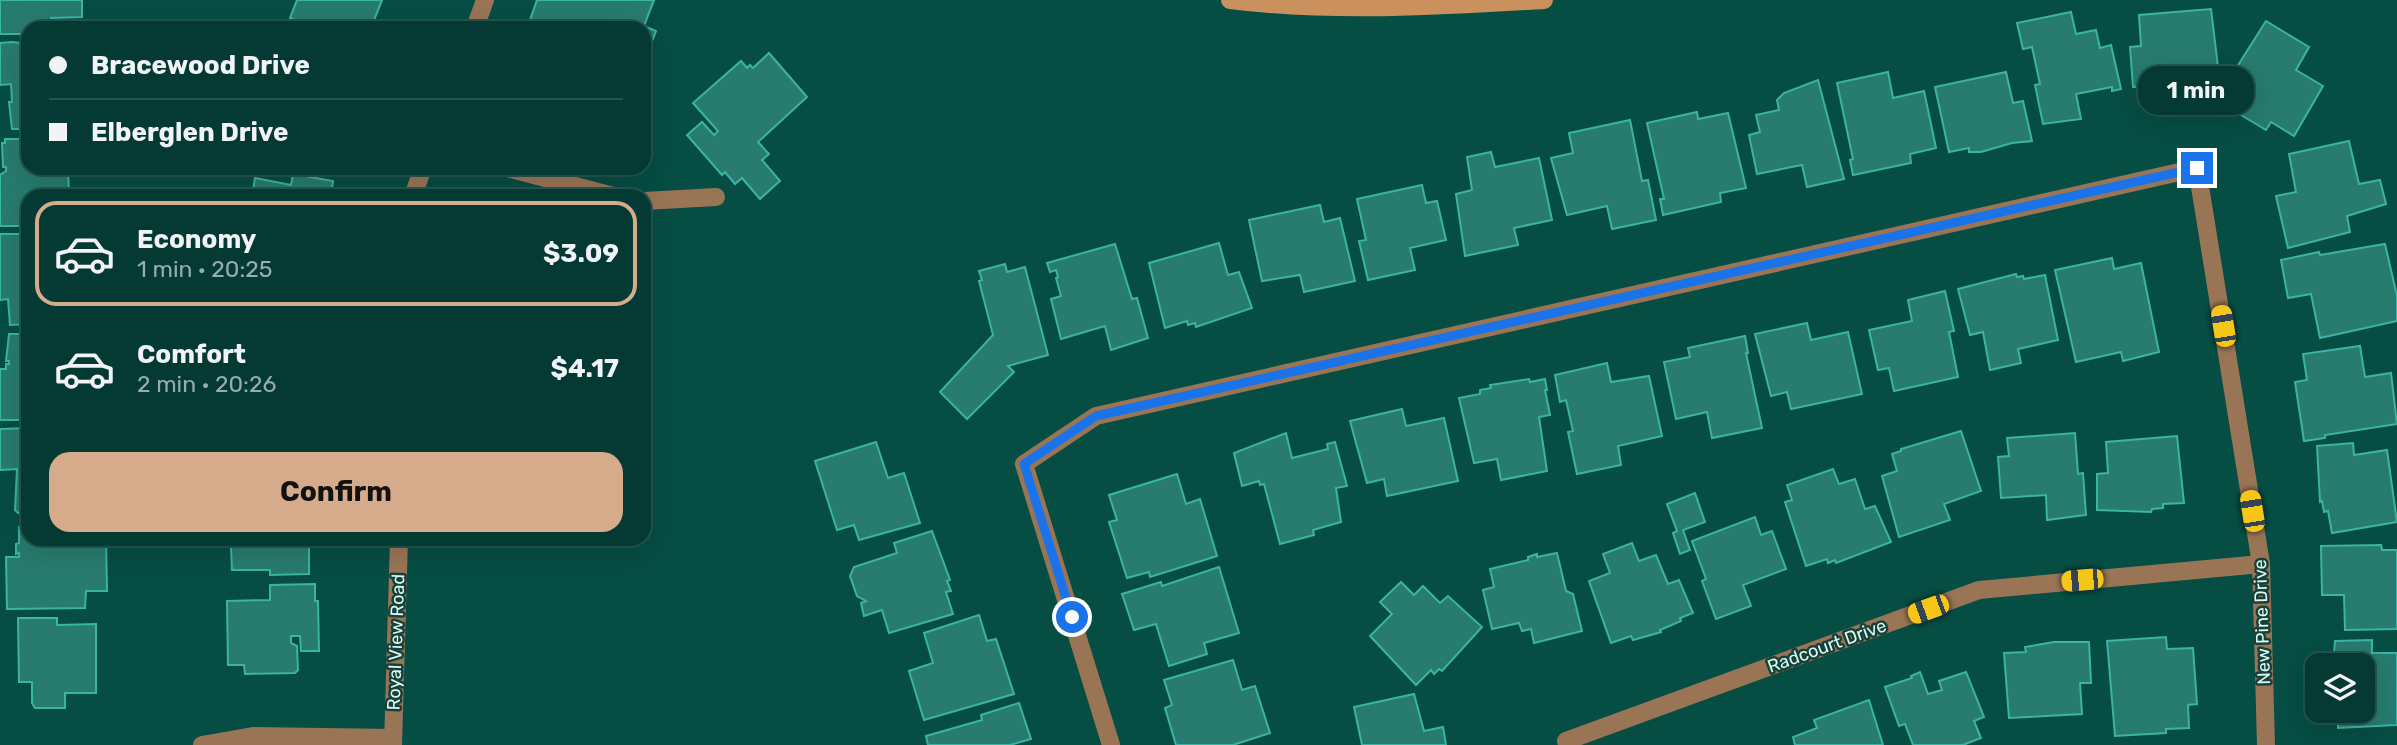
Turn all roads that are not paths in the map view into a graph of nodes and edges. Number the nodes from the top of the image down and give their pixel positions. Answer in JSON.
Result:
{"nodes":[{"id":1,"x":485,"y":0,"type":"edge"},
{"id":2,"x":1230,"y":0,"type":"edge"},
{"id":3,"x":1544,"y":0,"type":"edge"},
{"id":4,"x":478,"y":21,"type":"edge"},
{"id":5,"x":534,"y":175,"type":"edge"},
{"id":6,"x":586,"y":189,"type":"edge"},
{"id":7,"x":716,"y":197,"type":"dead end"},
{"id":8,"x":651,"y":201,"type":"edge"},
{"id":9,"x":399,"y":546,"type":"edge"},
{"id":10,"x":2261,"y":564,"type":"junction"},
{"id":11,"x":393,"y":741,"type":"edge"},
{"id":12,"x":1566,"y":741,"type":"dead end"},
{"id":13,"x":202,"y":745,"type":"edge"},
{"id":14,"x":1111,"y":745,"type":"edge"},
{"id":15,"x":2266,"y":745,"type":"edge"}],
"edges":[{"from":1,"to":4,"type":"street"},
{"from":2,"to":3,"type":"street"},
{"from":5,"to":6,"type":"street"},
{"from":7,"to":8,"type":"street"},
{"from":9,"to":11,"type":"street","name":"Royal View Road"},
{"from":10,"to":12,"type":"street","name":"Radcourt Drive"},
{"from":10,"to":14,"type":"street","name":"New Pine Drive"},
{"from":10,"to":15,"type":"street","name":"New Pine Drive"},
{"from":11,"to":13,"type":"street"}]}
